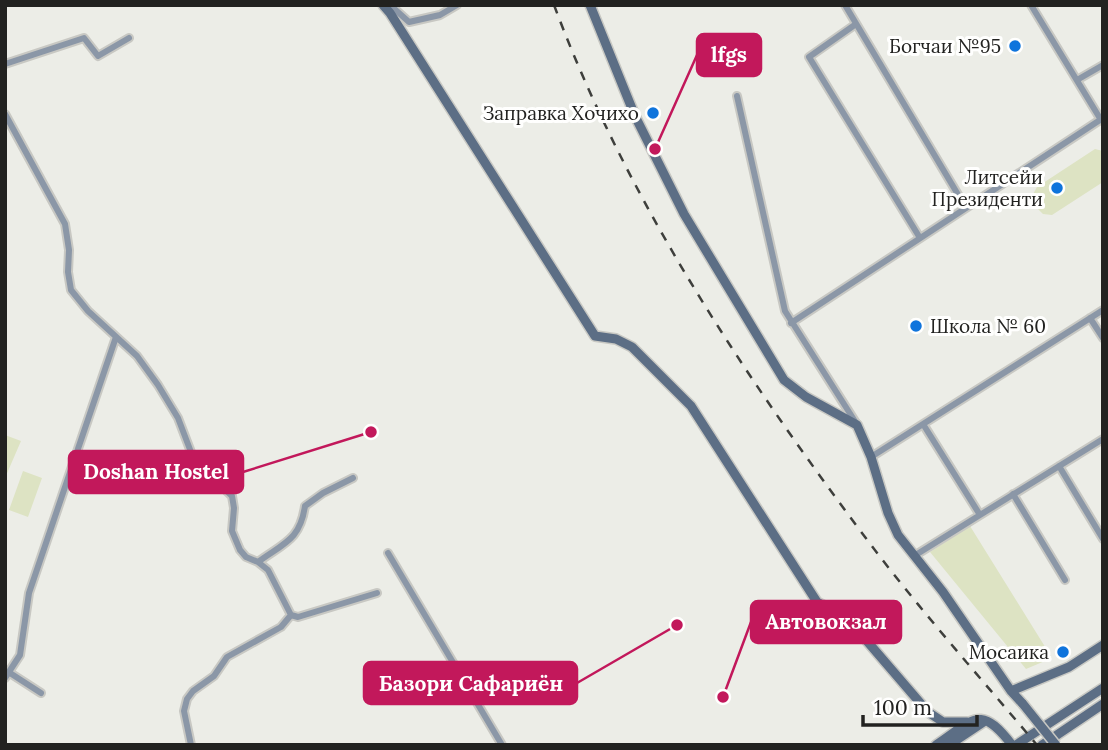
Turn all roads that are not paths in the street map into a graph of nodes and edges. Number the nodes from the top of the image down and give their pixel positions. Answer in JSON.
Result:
{"nodes":[{"id":1,"x":457,"y":5,"type":"edge"},
{"id":2,"x":590,"y":5,"type":"edge"},
{"id":3,"x":845,"y":5,"type":"edge"},
{"id":4,"x":1031,"y":5,"type":"edge"},
{"id":5,"x":386,"y":6,"type":"edge"},
{"id":6,"x":856,"y":24,"type":"junction"},
{"id":7,"x":130,"y":38,"type":"dead end"},
{"id":8,"x":5,"y":64,"type":"edge"},
{"id":9,"x":1103,"y":65,"type":"edge"},
{"id":10,"x":1077,"y":80,"type":"junction"},
{"id":11,"x":737,"y":96,"type":"dead end"},
{"id":12,"x":5,"y":114,"type":"edge"},
{"id":13,"x":1102,"y":120,"type":"edge"},
{"id":14,"x":966,"y":208,"type":"junction"},
{"id":15,"x":920,"y":238,"type":"junction"},
{"id":16,"x":1103,"y":310,"type":"edge"},
{"id":17,"x":1090,"y":318,"type":"junction"},
{"id":18,"x":791,"y":323,"type":"junction"},
{"id":19,"x":116,"y":337,"type":"junction"},
{"id":20,"x":1103,"y":338,"type":"edge"},
{"id":21,"x":923,"y":424,"type":"junction"},
{"id":22,"x":857,"y":425,"type":"junction"},
{"id":23,"x":1103,"y":439,"type":"edge"},
{"id":24,"x":871,"y":457,"type":"junction"},
{"id":25,"x":1059,"y":466,"type":"junction"},
{"id":26,"x":353,"y":478,"type":"dead end"},
{"id":27,"x":1013,"y":494,"type":"junction"},
{"id":28,"x":980,"y":514,"type":"junction"},
{"id":29,"x":1103,"y":539,"type":"edge"},
{"id":30,"x":388,"y":553,"type":"dead end"},
{"id":31,"x":914,"y":556,"type":"junction"},
{"id":32,"x":258,"y":562,"type":"junction"},
{"id":33,"x":1065,"y":580,"type":"dead end"},
{"id":34,"x":377,"y":593,"type":"dead end"},
{"id":35,"x":291,"y":615,"type":"junction"},
{"id":36,"x":1103,"y":645,"type":"edge"},
{"id":37,"x":7,"y":675,"type":"edge"},
{"id":38,"x":1103,"y":688,"type":"edge"},
{"id":39,"x":1011,"y":691,"type":"junction"},
{"id":40,"x":41,"y":693,"type":"dead end"},
{"id":41,"x":1103,"y":704,"type":"edge"},
{"id":42,"x":986,"y":720,"type":"junction"},
{"id":43,"x":943,"y":722,"type":"junction"},
{"id":44,"x":967,"y":722,"type":"junction"},
{"id":45,"x":942,"y":744,"type":"edge"},
{"id":46,"x":191,"y":745,"type":"edge"},
{"id":47,"x":502,"y":745,"type":"edge"},
{"id":48,"x":1014,"y":745,"type":"edge"},
{"id":49,"x":1042,"y":745,"type":"edge"},
{"id":50,"x":1056,"y":745,"type":"edge"}],
"edges":[{"from":1,"to":5,"type":"street"},
{"from":2,"to":22,"type":"street"},
{"from":3,"to":6,"type":"street"},
{"from":4,"to":10,"type":"street"},
{"from":5,"to":43,"type":"street"},
{"from":6,"to":14,"type":"street"},
{"from":6,"to":15,"type":"street"},
{"from":7,"to":8,"type":"street"},
{"from":9,"to":10,"type":"street"},
{"from":10,"to":13,"type":"street"},
{"from":11,"to":18,"type":"street"},
{"from":12,"to":19,"type":"street"},
{"from":13,"to":14,"type":"street"},
{"from":14,"to":15,"type":"street"},
{"from":15,"to":18,"type":"street"},
{"from":16,"to":17,"type":"street"},
{"from":17,"to":20,"type":"street"},
{"from":17,"to":21,"type":"street"},
{"from":18,"to":22,"type":"street"},
{"from":19,"to":32,"type":"street"},
{"from":19,"to":37,"type":"street"},
{"from":21,"to":24,"type":"street"},
{"from":21,"to":28,"type":"street"},
{"from":22,"to":24,"type":"street"},
{"from":23,"to":25,"type":"street"},
{"from":24,"to":31,"type":"street"},
{"from":25,"to":27,"type":"street"},
{"from":25,"to":29,"type":"street"},
{"from":26,"to":32,"type":"street"},
{"from":27,"to":28,"type":"street"},
{"from":27,"to":33,"type":"street"},
{"from":28,"to":31,"type":"street"},
{"from":30,"to":47,"type":"street"},
{"from":31,"to":39,"type":"street"},
{"from":32,"to":35,"type":"street"},
{"from":34,"to":35,"type":"street"},
{"from":35,"to":46,"type":"street"},
{"from":36,"to":39,"type":"street"},
{"from":37,"to":40,"type":"street"},
{"from":38,"to":48,"type":"street"},
{"from":39,"to":50,"type":"street","bridge":true},
{"from":41,"to":49,"type":"street"},
{"from":42,"to":44,"type":"street"},
{"from":42,"to":45,"type":"street"},
{"from":42,"to":48,"type":"street"},
{"from":43,"to":44,"type":"street"},
{"from":43,"to":45,"type":"street"},
{"from":44,"to":45,"type":"street"}]}
